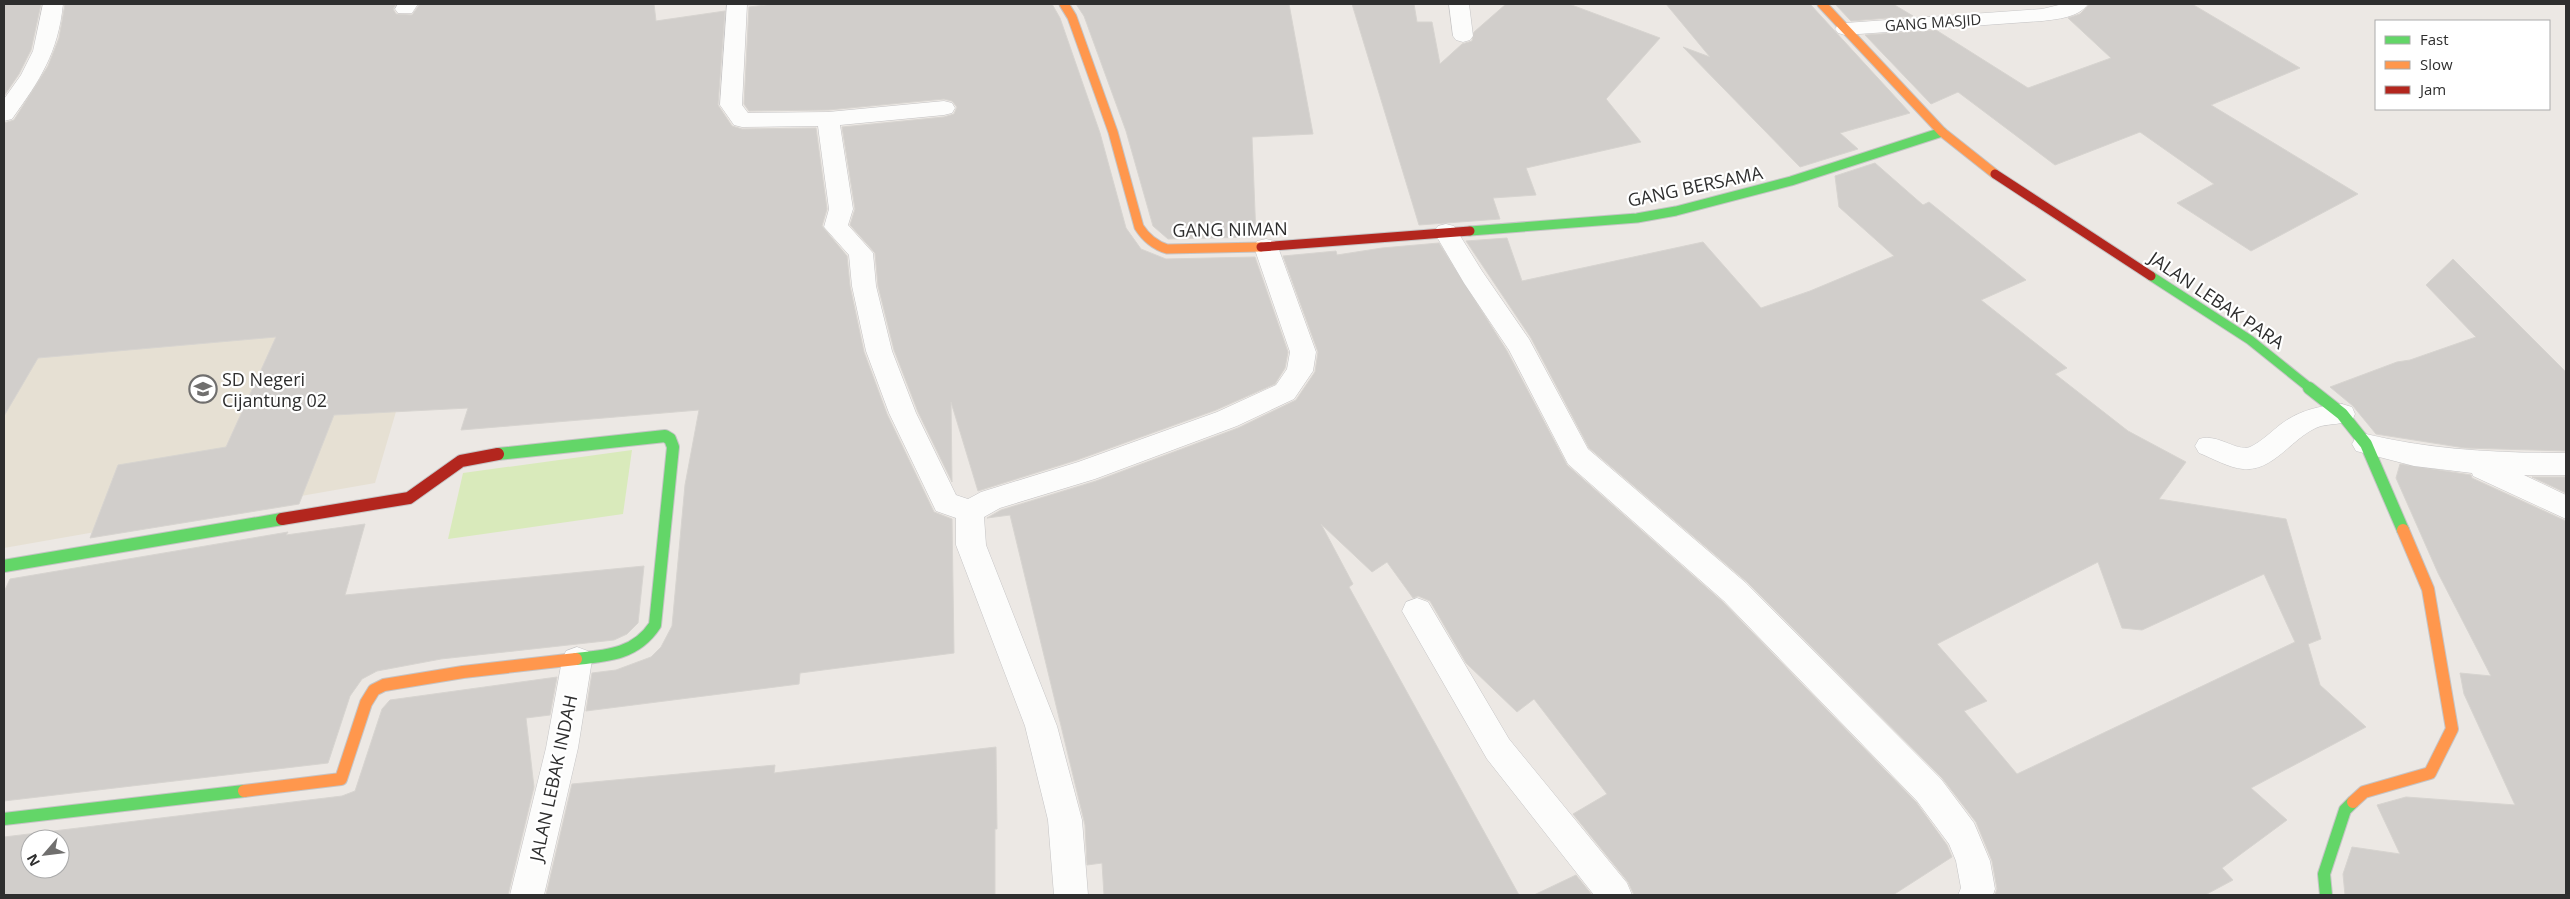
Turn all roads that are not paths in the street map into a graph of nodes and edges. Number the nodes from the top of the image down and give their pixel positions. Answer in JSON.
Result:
{"nodes":[{"id":1,"x":53,"y":4,"type":"edge"},
{"id":2,"x":737,"y":4,"type":"edge"},
{"id":3,"x":1064,"y":4,"type":"edge"},
{"id":4,"x":1459,"y":4,"type":"edge"},
{"id":5,"x":1822,"y":4,"type":"edge"},
{"id":6,"x":2078,"y":4,"type":"edge"},
{"id":7,"x":1845,"y":29,"type":"junction"},
{"id":8,"x":1463,"y":36,"type":"dead end"},
{"id":9,"x":944,"y":108,"type":"dead end"},
{"id":10,"x":4,"y":114,"type":"edge"},
{"id":11,"x":828,"y":119,"type":"junction"},
{"id":12,"x":1942,"y":132,"type":"junction"},
{"id":13,"x":1446,"y":232,"type":"junction"},
{"id":14,"x":1266,"y":247,"type":"junction"},
{"id":15,"x":2342,"y":414,"type":"junction"},
{"id":16,"x":2366,"y":444,"type":"junction"},
{"id":17,"x":2209,"y":446,"type":"dead end"},
{"id":18,"x":2466,"y":460,"type":"junction"},
{"id":19,"x":2566,"y":464,"type":"edge"},
{"id":20,"x":2566,"y":508,"type":"edge"},
{"id":21,"x":970,"y":511,"type":"junction"},
{"id":22,"x":4,"y":566,"type":"edge"},
{"id":23,"x":1416,"y":611,"type":"dead end"},
{"id":24,"x":577,"y":660,"type":"junction"},
{"id":25,"x":4,"y":819,"type":"edge"},
{"id":26,"x":527,"y":895,"type":"edge"},
{"id":27,"x":1071,"y":895,"type":"edge"},
{"id":28,"x":1615,"y":895,"type":"edge"},
{"id":29,"x":1975,"y":895,"type":"edge"},
{"id":30,"x":2326,"y":895,"type":"edge"}],
"edges":[{"from":1,"to":10,"type":"street"},
{"from":2,"to":11,"type":"street"},
{"from":3,"to":14,"type":"street","name":"GANG NIMAN"},
{"from":4,"to":8,"type":"street"},
{"from":5,"to":7,"type":"street","name":"JALAN LEBAK PARA"},
{"from":6,"to":7,"type":"street","name":"GANG MASJID"},
{"from":7,"to":12,"type":"street","name":"JALAN LEBAK PARA"},
{"from":9,"to":11,"type":"street"},
{"from":11,"to":21,"type":"street"},
{"from":12,"to":13,"type":"street","name":"GANG BERSAMA"},
{"from":12,"to":15,"type":"street","name":"JALAN LEBAK PARA"},
{"from":13,"to":14,"type":"street","name":"GANG NIMAN"},
{"from":13,"to":29,"type":"street"},
{"from":14,"to":21,"type":"street"},
{"from":15,"to":16,"type":"street","name":"JALAN LEBAK PARA"},
{"from":15,"to":17,"type":"street"},
{"from":16,"to":18,"type":"street"},
{"from":16,"to":30,"type":"street","name":"JALAN LEBAK PARA"},
{"from":18,"to":19,"type":"street"},
{"from":18,"to":20,"type":"street"},
{"from":21,"to":27,"type":"street"},
{"from":22,"to":24,"type":"street"},
{"from":23,"to":28,"type":"street"},
{"from":24,"to":25,"type":"street"},
{"from":24,"to":26,"type":"street","name":"JALAN LEBAK INDAH"}]}
